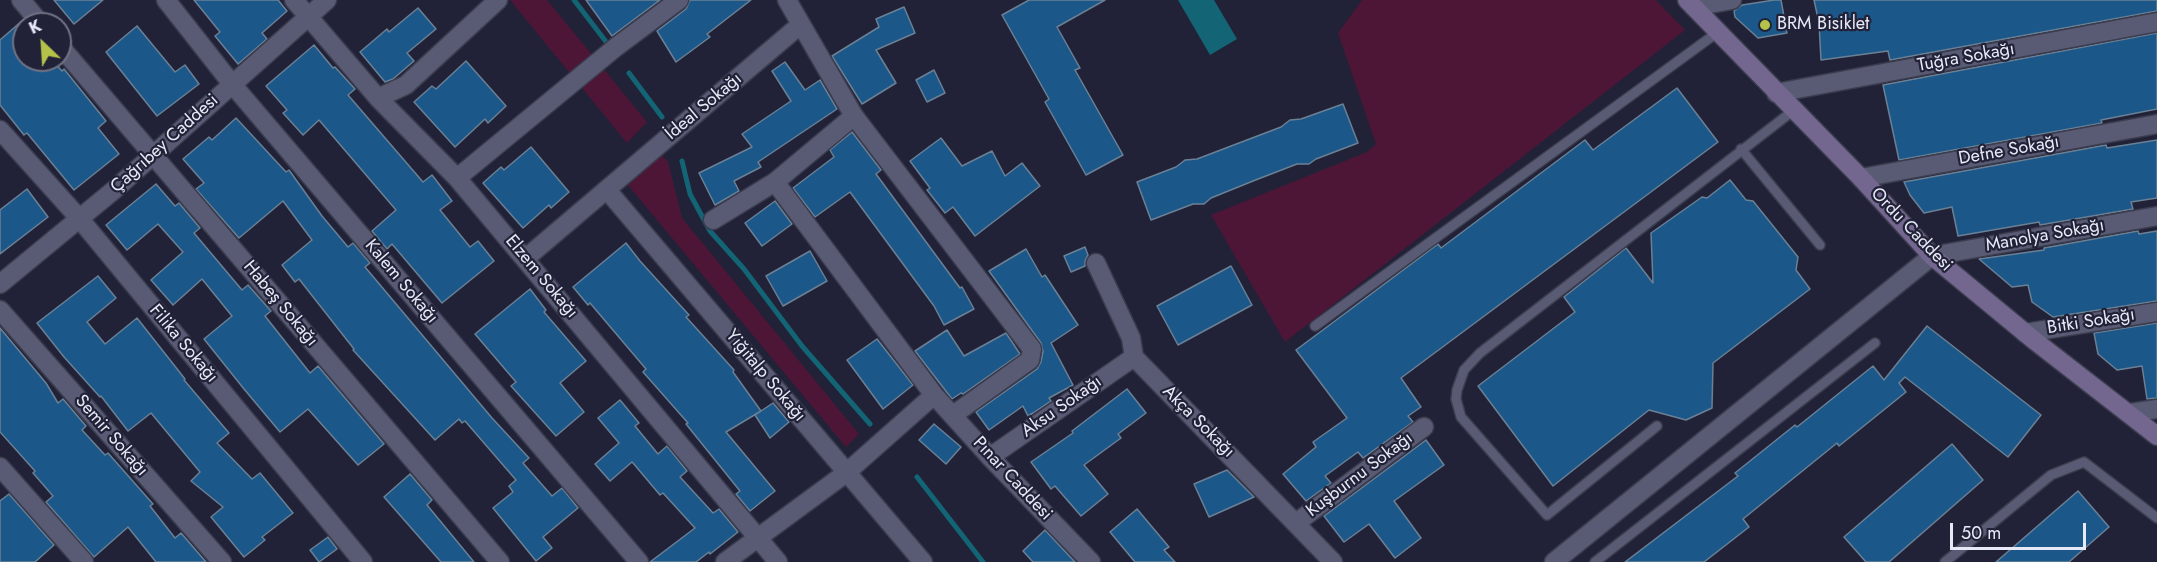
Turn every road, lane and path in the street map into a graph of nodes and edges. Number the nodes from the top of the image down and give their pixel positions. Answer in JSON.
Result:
{"nodes":[{"id":1,"x":21,"y":0,"type":"edge"},
{"id":2,"x":166,"y":0,"type":"edge"},
{"id":3,"x":294,"y":0,"type":"edge"},
{"id":4,"x":327,"y":0,"type":"edge"},
{"id":5,"x":498,"y":0,"type":"edge"},
{"id":6,"x":679,"y":0,"type":"edge"},
{"id":7,"x":787,"y":0,"type":"edge"},
{"id":8,"x":1732,"y":0,"type":"edge"},
{"id":9,"x":1690,"y":3,"type":"edge"},
{"id":10,"x":31,"y":12,"type":"edge"},
{"id":11,"x":307,"y":16,"type":"junction"},
{"id":12,"x":2157,"y":22,"type":"edge"},
{"id":13,"x":800,"y":25,"type":"junction"},
{"id":14,"x":1718,"y":32,"type":"junction"},
{"id":15,"x":72,"y":60,"type":"edge"},
{"id":16,"x":232,"y":84,"type":"junction"},
{"id":17,"x":1776,"y":93,"type":"junction"},
{"id":18,"x":378,"y":98,"type":"junction"},
{"id":19,"x":1794,"y":110,"type":"junction"},
{"id":20,"x":854,"y":116,"type":"junction"},
{"id":21,"x":2157,"y":124,"type":"edge"},
{"id":22,"x":0,"y":130,"type":"edge"},
{"id":23,"x":1741,"y":149,"type":"junction"},
{"id":24,"x":153,"y":154,"type":"junction"},
{"id":25,"x":458,"y":178,"type":"junction"},
{"id":26,"x":1861,"y":178,"type":"junction"},
{"id":27,"x":775,"y":182,"type":"junction"},
{"id":28,"x":607,"y":190,"type":"junction"},
{"id":29,"x":2157,"y":216,"type":"edge"},
{"id":30,"x":79,"y":218,"type":"junction"},
{"id":31,"x":713,"y":220,"type":"dead end"},
{"id":32,"x":1820,"y":245,"type":"dead end"},
{"id":33,"x":1932,"y":256,"type":"junction"},
{"id":34,"x":526,"y":258,"type":"junction"},
{"id":35,"x":1096,"y":262,"type":"dead end"},
{"id":36,"x":0,"y":284,"type":"edge"},
{"id":37,"x":0,"y":310,"type":"edge"},
{"id":38,"x":2157,"y":312,"type":"edge"},
{"id":39,"x":1315,"y":326,"type":"dead end"},
{"id":40,"x":2025,"y":333,"type":"junction"},
{"id":41,"x":1875,"y":343,"type":"dead end"},
{"id":42,"x":1134,"y":357,"type":"junction"},
{"id":43,"x":934,"y":395,"type":"junction"},
{"id":44,"x":2157,"y":409,"type":"edge"},
{"id":45,"x":2130,"y":413,"type":"junction"},
{"id":46,"x":953,"y":415,"type":"junction"},
{"id":47,"x":1657,"y":426,"type":"dead end"},
{"id":48,"x":1424,"y":427,"type":"dead end"},
{"id":49,"x":2157,"y":436,"type":"edge"},
{"id":50,"x":990,"y":457,"type":"junction"},
{"id":51,"x":0,"y":466,"type":"edge"},
{"id":52,"x":846,"y":472,"type":"junction"},
{"id":53,"x":2157,"y":518,"type":"edge"},
{"id":54,"x":1296,"y":523,"type":"junction"},
{"id":55,"x":758,"y":538,"type":"junction"},
{"id":56,"x":84,"y":562,"type":"edge"},
{"id":57,"x":222,"y":562,"type":"edge"},
{"id":58,"x":363,"y":562,"type":"edge"},
{"id":59,"x":500,"y":562,"type":"edge"},
{"id":60,"x":639,"y":562,"type":"edge"},
{"id":61,"x":725,"y":562,"type":"edge"},
{"id":62,"x":778,"y":562,"type":"edge"},
{"id":63,"x":923,"y":562,"type":"edge"},
{"id":64,"x":1091,"y":562,"type":"edge"},
{"id":65,"x":1333,"y":562,"type":"edge"},
{"id":66,"x":1554,"y":562,"type":"edge"},
{"id":67,"x":1595,"y":562,"type":"edge"},
{"id":68,"x":1945,"y":562,"type":"edge"}],
"edges":[{"from":1,"to":10,"type":"street"},
{"from":2,"to":16,"type":"street","name":"Kalem Sokağı"},
{"from":3,"to":11,"type":"street","name":"Elzem Sokağı"},
{"from":4,"to":11,"type":"street","name":"Çağrıbey Caddesi"},
{"from":5,"to":18,"type":"street"},
{"from":6,"to":25,"type":"street"},
{"from":7,"to":13,"type":"street"},
{"from":8,"to":9,"type":"street"},
{"from":9,"to":14,"type":"main road","name":"Ordu Caddesi"},
{"from":11,"to":16,"type":"street","name":"Çağrıbey Caddesi"},
{"from":11,"to":18,"type":"street","name":"Elzem Sokağı"},
{"from":12,"to":17,"type":"street","name":"Tuğra Sokağı"},
{"from":13,"to":20,"type":"street"},
{"from":13,"to":28,"type":"street","name":"İdeal Sokağı"},
{"from":14,"to":17,"type":"main road","name":"Ordu Caddesi"},
{"from":14,"to":39,"type":"lane"},
{"from":15,"to":24,"type":"street","name":"Habeş Sokağı"},
{"from":16,"to":24,"type":"street","name":"Çağrıbey Caddesi"},
{"from":16,"to":60,"type":"street","name":"Kalem Sokağı"},
{"from":17,"to":19,"type":"main road","name":"Ordu Caddesi"},
{"from":18,"to":25,"type":"street","name":"Elzem Sokağı"},
{"from":19,"to":23,"type":"lane"},
{"from":19,"to":26,"type":"main road","name":"Ordu Caddesi"},
{"from":20,"to":27,"type":"street"},
{"from":20,"to":46,"type":"street"},
{"from":21,"to":26,"type":"street","name":"Defne Sokağı"},
{"from":22,"to":30,"type":"street","name":"Filika Sokağı"},
{"from":23,"to":32,"type":"lane"},
{"from":23,"to":47,"type":"lane"},
{"from":24,"to":30,"type":"street","name":"Çağrıbey Caddesi"},
{"from":24,"to":59,"type":"street","name":"Habeş Sokağı"},
{"from":25,"to":34,"type":"street","name":"Elzem Sokağı"},
{"from":26,"to":33,"type":"main road","name":"Ordu Caddesi"},
{"from":27,"to":31,"type":"street"},
{"from":27,"to":43,"type":"street","name":"Pınar Caddesi"},
{"from":28,"to":34,"type":"street","name":"İdeal Sokağı"},
{"from":28,"to":52,"type":"street","name":"Yiğitalp Sokağı"},
{"from":29,"to":33,"type":"street","name":"Manolya Sokağı"},
{"from":30,"to":36,"type":"street","name":"Çağrıbey Caddesi"},
{"from":30,"to":58,"type":"street","name":"Filika Sokağı"},
{"from":33,"to":40,"type":"main road","name":"Ordu Caddesi"},
{"from":33,"to":66,"type":"street"},
{"from":34,"to":55,"type":"street","name":"Elzem Sokağı"},
{"from":35,"to":42,"type":"street","name":"Akça Sokağı"},
{"from":37,"to":57,"type":"street","name":"Semir Sokağı"},
{"from":38,"to":40,"type":"street","name":"Bitki Sokağı"},
{"from":40,"to":45,"type":"main road","name":"Ordu Caddesi"},
{"from":41,"to":67,"type":"lane"},
{"from":42,"to":50,"type":"street","name":"Aksu Sokağı"},
{"from":42,"to":54,"type":"street","name":"Akça Sokağı"},
{"from":43,"to":46,"type":"street","name":"Pınar Caddesi"},
{"from":43,"to":52,"type":"street"},
{"from":44,"to":45,"type":"street"},
{"from":45,"to":49,"type":"main road","name":"Ordu Caddesi"},
{"from":46,"to":50,"type":"street","name":"Pınar Caddesi"},
{"from":48,"to":54,"type":"street","name":"Kuşburnu Sokağı"},
{"from":50,"to":64,"type":"street","name":"Pınar Caddesi"},
{"from":51,"to":56,"type":"street"},
{"from":52,"to":55,"type":"street"},
{"from":52,"to":63,"type":"street","name":"Yiğitalp Sokağı"},
{"from":53,"to":68,"type":"lane"},
{"from":54,"to":65,"type":"street","name":"Akça Sokağı"},
{"from":55,"to":61,"type":"street"},
{"from":55,"to":62,"type":"street","name":"Elzem Sokağı"}]}
